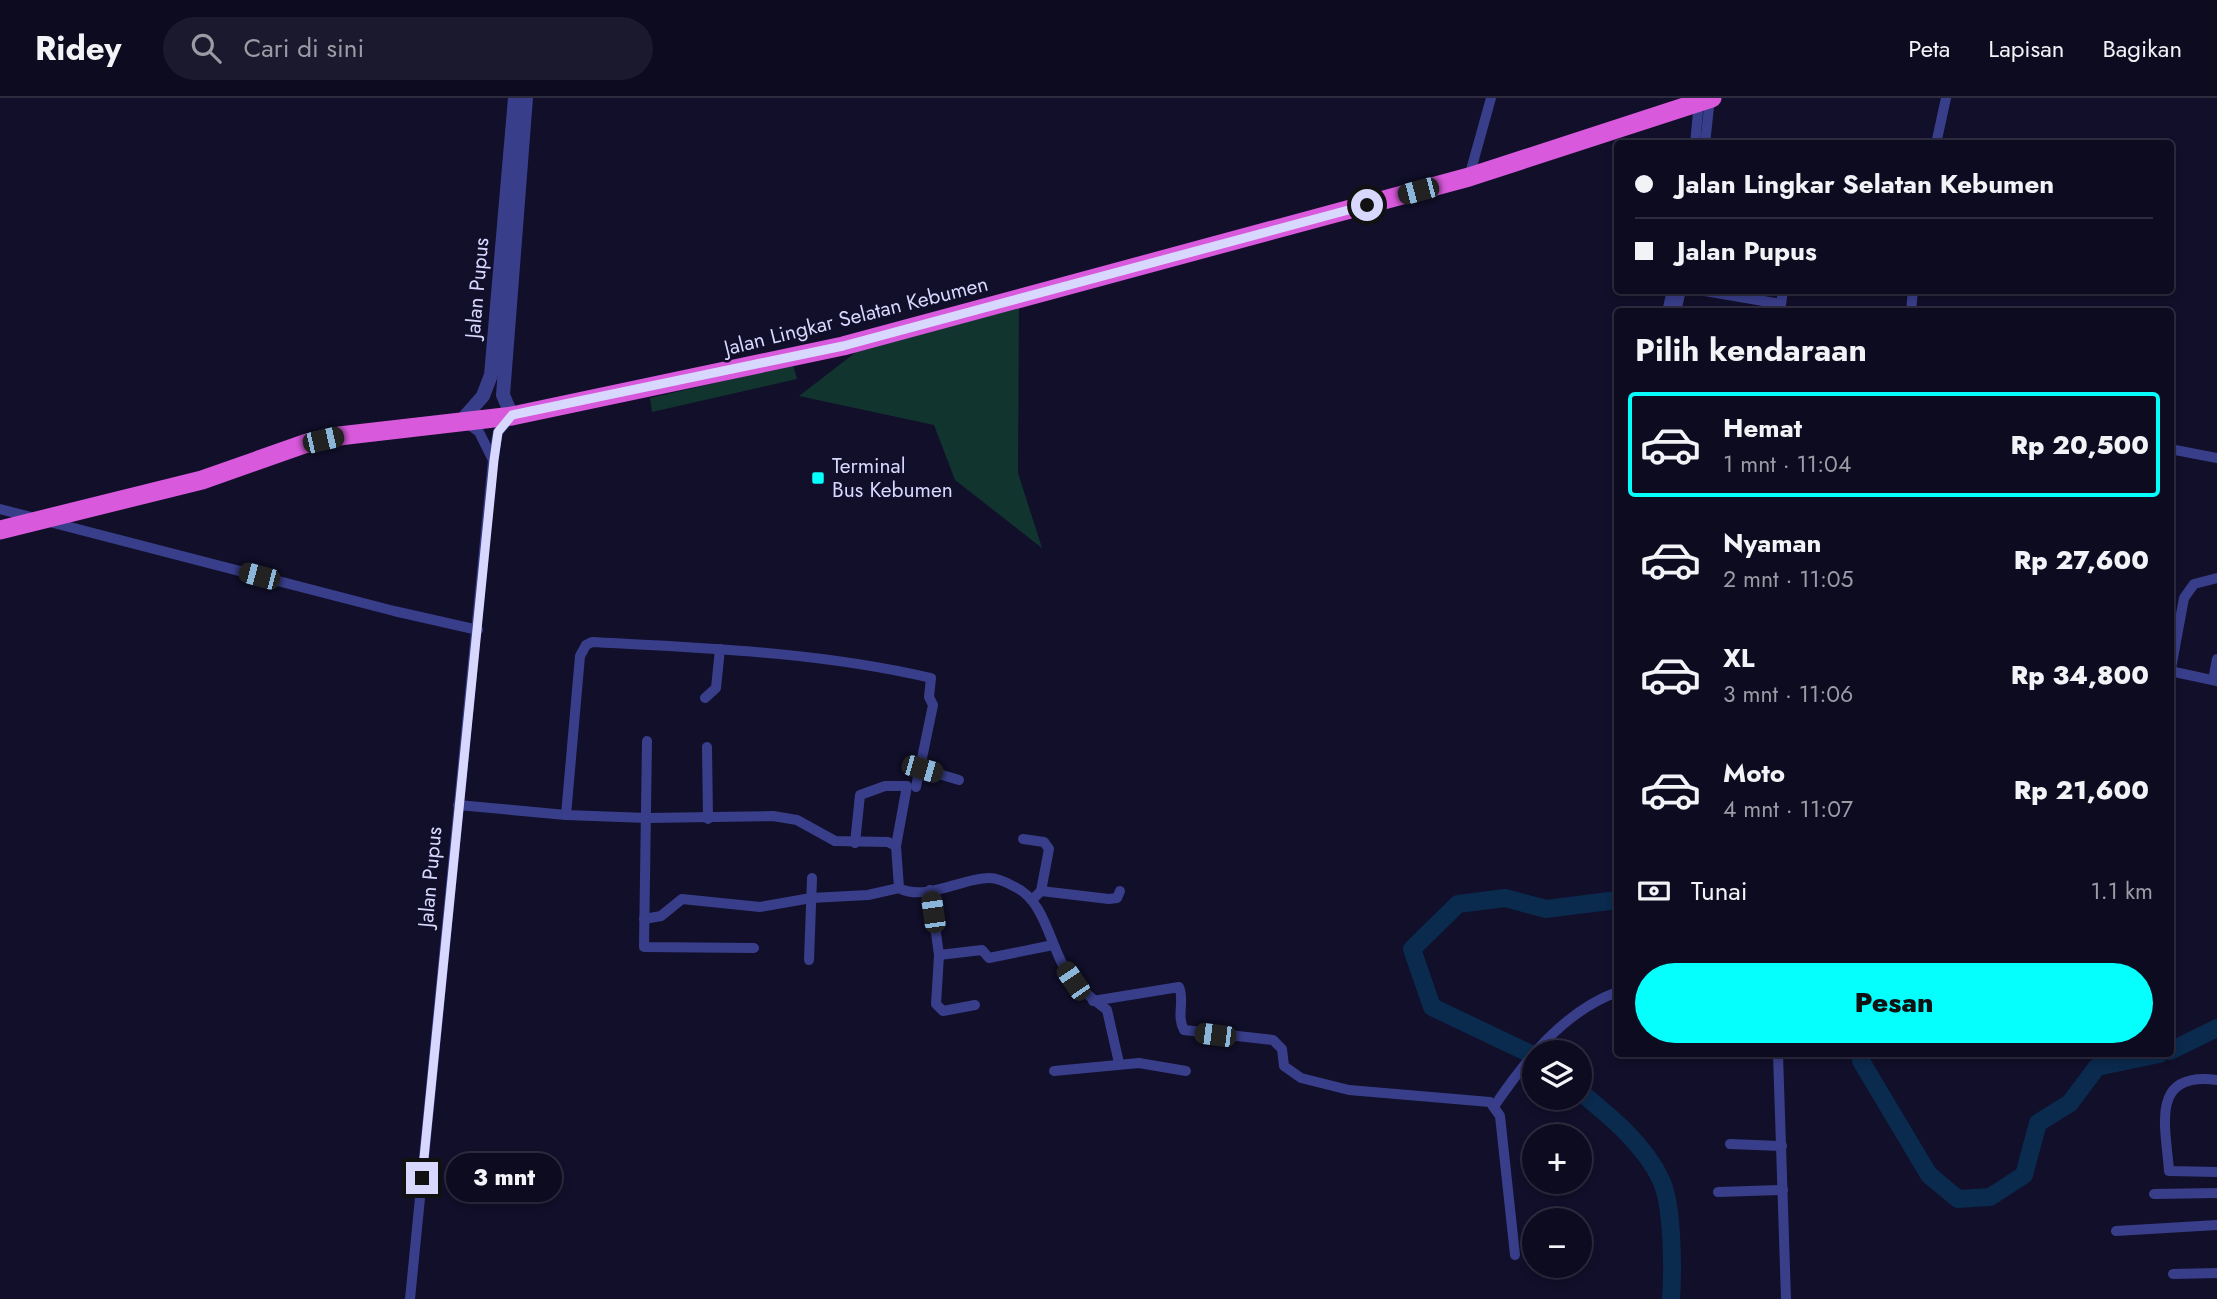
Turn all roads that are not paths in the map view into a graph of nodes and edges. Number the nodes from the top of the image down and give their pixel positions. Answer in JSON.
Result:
{"nodes":[{"id":1,"x":515,"y":98,"type":"edge"},
{"id":2,"x":526,"y":98,"type":"edge"},
{"id":3,"x":1491,"y":98,"type":"edge"},
{"id":4,"x":1946,"y":98,"type":"edge"},
{"id":5,"x":1707,"y":99,"type":"edge"},
{"id":6,"x":1696,"y":140,"type":"edge"},
{"id":7,"x":1705,"y":140,"type":"edge"},
{"id":8,"x":1937,"y":140,"type":"edge"},
{"id":9,"x":1469,"y":177,"type":"junction"},
{"id":10,"x":1717,"y":294,"type":"edge"},
{"id":11,"x":1780,"y":308,"type":"edge"},
{"id":12,"x":512,"y":415,"type":"junction"},
{"id":13,"x":462,"y":420,"type":"junction"},
{"id":14,"x":2174,"y":450,"type":"edge"},
{"id":15,"x":2217,"y":458,"type":"edge"},
{"id":16,"x":494,"y":460,"type":"junction"},
{"id":17,"x":0,"y":509,"type":"edge"},
{"id":18,"x":43,"y":520,"type":"junction"},
{"id":19,"x":0,"y":530,"type":"edge"},
{"id":20,"x":2217,"y":578,"type":"edge"},
{"id":21,"x":478,"y":630,"type":"junction"},
{"id":22,"x":2174,"y":648,"type":"edge"},
{"id":23,"x":720,"y":649,"type":"junction"},
{"id":24,"x":2217,"y":659,"type":"edge"},
{"id":25,"x":2174,"y":673,"type":"edge"},
{"id":26,"x":2215,"y":680,"type":"edge"},
{"id":27,"x":705,"y":698,"type":"dead end"},
{"id":28,"x":647,"y":741,"type":"dead end"},
{"id":29,"x":707,"y":747,"type":"dead end"},
{"id":30,"x":922,"y":769,"type":"junction"},
{"id":31,"x":959,"y":780,"type":"dead end"},
{"id":32,"x":914,"y":788,"type":"junction"},
{"id":33,"x":458,"y":805,"type":"junction"},
{"id":34,"x":566,"y":815,"type":"junction"},
{"id":35,"x":647,"y":818,"type":"junction"},
{"id":36,"x":708,"y":819,"type":"junction"},
{"id":37,"x":1023,"y":839,"type":"dead end"},
{"id":38,"x":855,"y":843,"type":"junction"},
{"id":39,"x":895,"y":846,"type":"junction"},
{"id":40,"x":812,"y":878,"type":"dead end"},
{"id":41,"x":899,"y":888,"type":"junction"},
{"id":42,"x":930,"y":890,"type":"junction"},
{"id":43,"x":1041,"y":891,"type":"junction"},
{"id":44,"x":1120,"y":891,"type":"dead end"},
{"id":45,"x":811,"y":898,"type":"junction"},
{"id":46,"x":1032,"y":900,"type":"junction"},
{"id":47,"x":644,"y":919,"type":"junction"},
{"id":48,"x":1053,"y":946,"type":"junction"},
{"id":49,"x":754,"y":948,"type":"dead end"},
{"id":50,"x":939,"y":955,"type":"junction"},
{"id":51,"x":809,"y":960,"type":"dead end"},
{"id":52,"x":1614,"y":994,"type":"edge"},
{"id":53,"x":1093,"y":1001,"type":"junction"},
{"id":54,"x":975,"y":1005,"type":"dead end"},
{"id":55,"x":1778,"y":1057,"type":"edge"},
{"id":56,"x":1119,"y":1063,"type":"junction"},
{"id":57,"x":1054,"y":1071,"type":"dead end"},
{"id":58,"x":1186,"y":1071,"type":"dead end"},
{"id":59,"x":2217,"y":1080,"type":"edge"},
{"id":60,"x":1495,"y":1105,"type":"junction"},
{"id":61,"x":1730,"y":1144,"type":"dead end"},
{"id":62,"x":1782,"y":1146,"type":"junction"},
{"id":63,"x":2217,"y":1172,"type":"edge"},
{"id":64,"x":1783,"y":1190,"type":"junction"},
{"id":65,"x":1718,"y":1192,"type":"dead end"},
{"id":66,"x":2217,"y":1193,"type":"edge"},
{"id":67,"x":2154,"y":1194,"type":"dead end"},
{"id":68,"x":2217,"y":1225,"type":"edge"},
{"id":69,"x":2116,"y":1231,"type":"dead end"},
{"id":70,"x":1515,"y":1255,"type":"dead end"},
{"id":71,"x":2217,"y":1273,"type":"edge"},
{"id":72,"x":2172,"y":1274,"type":"dead end"},
{"id":73,"x":410,"y":1299,"type":"edge"},
{"id":74,"x":1786,"y":1299,"type":"edge"}],
"edges":[{"from":1,"to":13,"type":"street","name":"Jalan Pupus"},
{"from":2,"to":12,"type":"street","name":"Jalan Pupus"},
{"from":3,"to":9,"type":"street"},
{"from":4,"to":8,"type":"street"},
{"from":5,"to":6,"type":"street"},
{"from":5,"to":7,"type":"street"},
{"from":5,"to":9,"type":"highway","name":"Jalan Lingkar Selatan Kebumen"},
{"from":9,"to":12,"type":"highway","name":"Jalan Lingkar Selatan Kebumen"},
{"from":10,"to":11,"type":"street"},
{"from":12,"to":13,"type":"highway","name":"Jalan Lingkar Selatan Kebumen"},
{"from":12,"to":16,"type":"street","name":"Jalan Pupus"},
{"from":13,"to":16,"type":"street"},
{"from":13,"to":18,"type":"highway","name":"Jalan Lingkar Selatan Kebumen"},
{"from":14,"to":15,"type":"street"},
{"from":16,"to":21,"type":"street","name":"Jalan Pupus"},
{"from":17,"to":18,"type":"street"},
{"from":18,"to":19,"type":"highway","name":"Jalan Lingkar Selatan Kebumen"},
{"from":18,"to":21,"type":"street"},
{"from":20,"to":22,"type":"street"},
{"from":21,"to":33,"type":"street","name":"Jalan Pupus"},
{"from":23,"to":27,"type":"street"},
{"from":23,"to":30,"type":"street"},
{"from":23,"to":34,"type":"street"},
{"from":24,"to":26,"type":"street"},
{"from":25,"to":26,"type":"street"},
{"from":28,"to":35,"type":"street"},
{"from":29,"to":36,"type":"street"},
{"from":30,"to":31,"type":"street"},
{"from":30,"to":32,"type":"street"},
{"from":32,"to":38,"type":"street"},
{"from":32,"to":39,"type":"street"},
{"from":33,"to":34,"type":"street"},
{"from":33,"to":73,"type":"street","name":"Jalan Pupus"},
{"from":34,"to":35,"type":"street"},
{"from":35,"to":36,"type":"street"},
{"from":35,"to":47,"type":"street"},
{"from":36,"to":38,"type":"street"},
{"from":37,"to":43,"type":"street"},
{"from":38,"to":39,"type":"street"},
{"from":39,"to":41,"type":"street"},
{"from":40,"to":45,"type":"street"},
{"from":41,"to":42,"type":"street"},
{"from":41,"to":45,"type":"street"},
{"from":42,"to":46,"type":"street"},
{"from":42,"to":50,"type":"street"},
{"from":43,"to":44,"type":"street"},
{"from":43,"to":46,"type":"street"},
{"from":45,"to":47,"type":"street"},
{"from":45,"to":51,"type":"street"},
{"from":46,"to":48,"type":"street"},
{"from":47,"to":49,"type":"street"},
{"from":48,"to":50,"type":"street"},
{"from":48,"to":53,"type":"street"},
{"from":50,"to":54,"type":"street"},
{"from":52,"to":60,"type":"street"},
{"from":53,"to":56,"type":"street"},
{"from":53,"to":60,"type":"street"},
{"from":55,"to":62,"type":"street"},
{"from":56,"to":57,"type":"street"},
{"from":56,"to":58,"type":"street"},
{"from":59,"to":63,"type":"street"},
{"from":60,"to":70,"type":"street"},
{"from":61,"to":62,"type":"street"},
{"from":62,"to":64,"type":"street"},
{"from":64,"to":65,"type":"street"},
{"from":64,"to":74,"type":"street"},
{"from":66,"to":67,"type":"street"},
{"from":68,"to":69,"type":"street"},
{"from":71,"to":72,"type":"street"}]}
